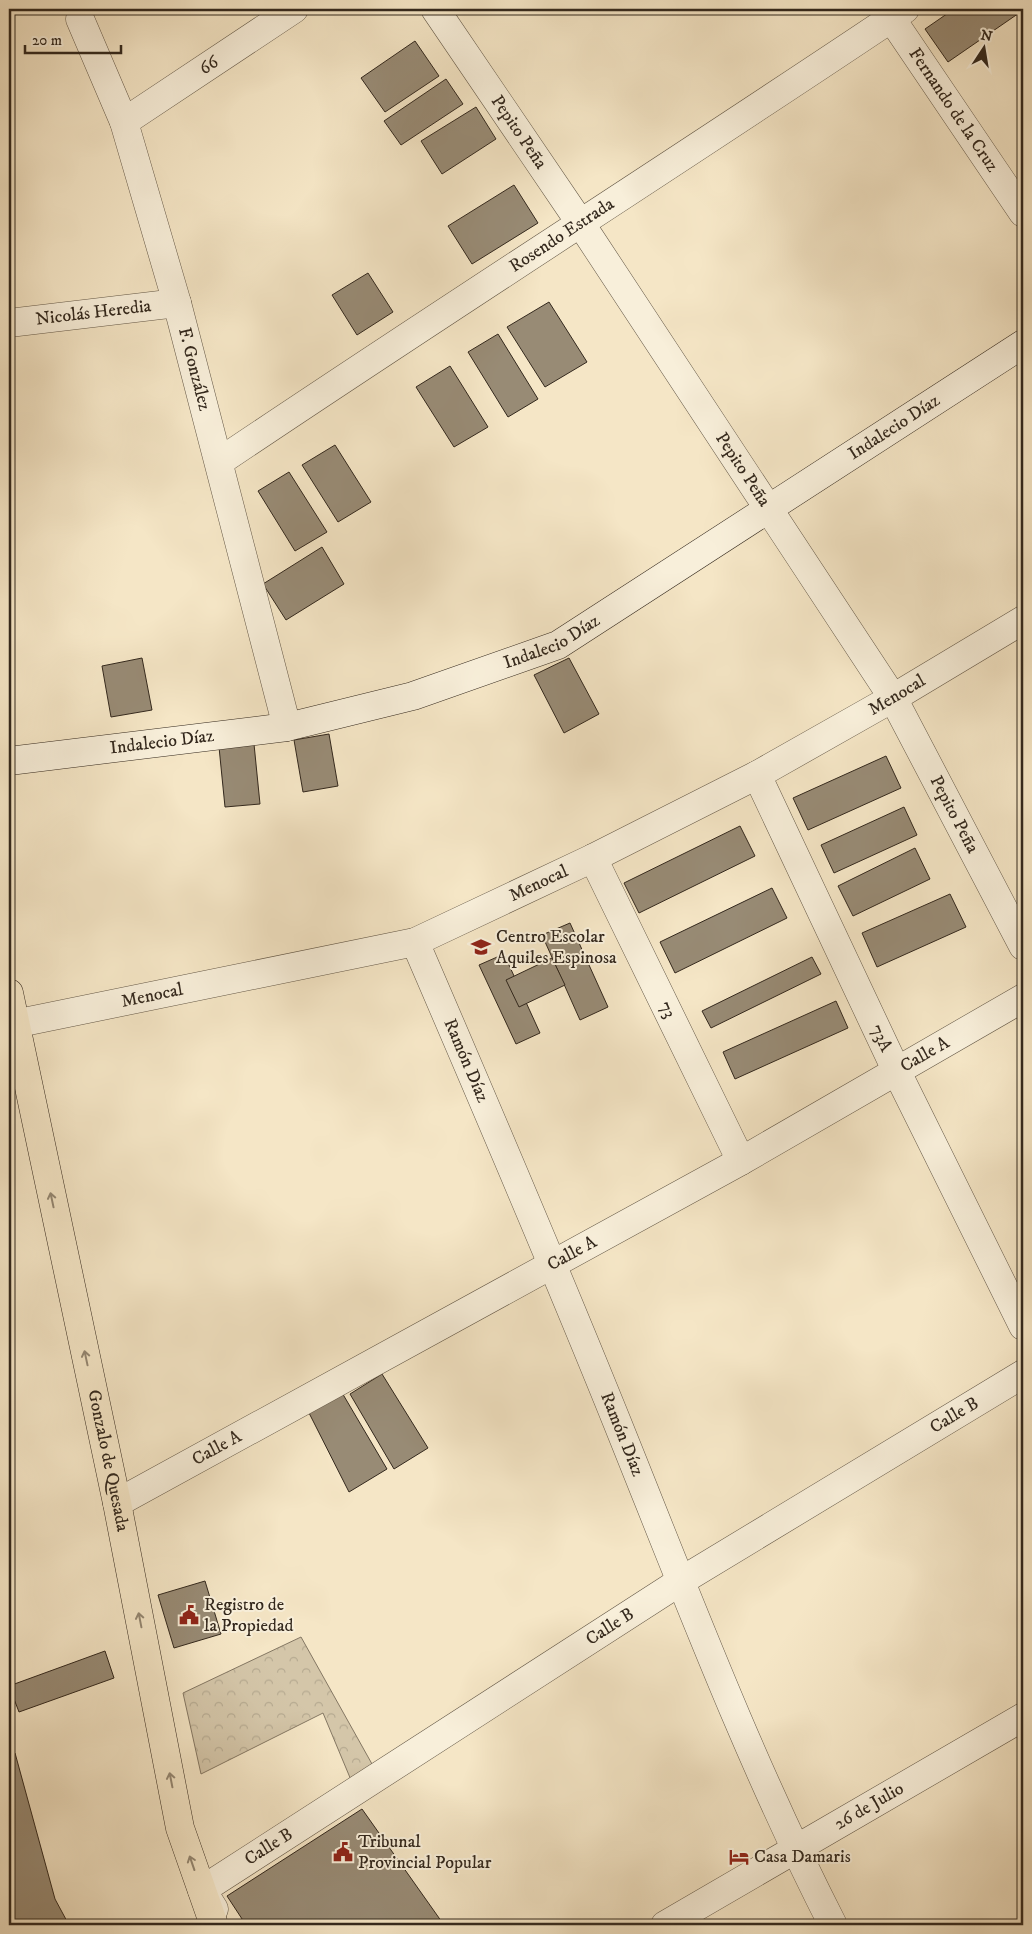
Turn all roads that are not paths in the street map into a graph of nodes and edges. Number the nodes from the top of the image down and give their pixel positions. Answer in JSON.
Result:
{"nodes":[{"id":1,"x":294,"y":9,"type":"edge"},
{"id":2,"x":435,"y":9,"type":"edge"},
{"id":3,"x":894,"y":12,"type":"edge"},
{"id":4,"x":80,"y":19,"type":"dead end"},
{"id":5,"x":124,"y":122,"type":"junction"},
{"id":6,"x":1023,"y":213,"type":"edge"},
{"id":7,"x":581,"y":224,"type":"junction"},
{"id":8,"x":177,"y":303,"type":"junction"},
{"id":9,"x":9,"y":323,"type":"edge"},
{"id":10,"x":1023,"y":344,"type":"edge"},
{"id":11,"x":218,"y":462,"type":"junction"},
{"id":12,"x":770,"y":510,"type":"junction"},
{"id":13,"x":1023,"y":620,"type":"edge"},
{"id":14,"x":893,"y":698,"type":"junction"},
{"id":15,"x":287,"y":727,"type":"junction"},
{"id":16,"x":9,"y":761,"type":"edge"},
{"id":17,"x":756,"y":775,"type":"junction"},
{"id":18,"x":593,"y":858,"type":"junction"},
{"id":19,"x":415,"y":942,"type":"junction"},
{"id":20,"x":1023,"y":946,"type":"edge"},
{"id":21,"x":9,"y":993,"type":"edge"},
{"id":22,"x":1023,"y":998,"type":"edge"},
{"id":23,"x":12,"y":1024,"type":"edge"},
{"id":24,"x":896,"y":1070,"type":"junction"},
{"id":25,"x":741,"y":1161,"type":"junction"},
{"id":26,"x":554,"y":1265,"type":"junction"},
{"id":27,"x":1023,"y":1326,"type":"edge"},
{"id":28,"x":1023,"y":1374,"type":"edge"},
{"id":29,"x":117,"y":1503,"type":"junction"},
{"id":30,"x":681,"y":1581,"type":"junction"},
{"id":31,"x":1023,"y":1717,"type":"edge"},
{"id":32,"x":794,"y":1849,"type":"junction"},
{"id":33,"x":202,"y":1890,"type":"junction"},
{"id":34,"x":214,"y":1925,"type":"edge"},
{"id":35,"x":224,"y":1925,"type":"edge"},
{"id":36,"x":665,"y":1925,"type":"edge"},
{"id":37,"x":833,"y":1925,"type":"edge"}],
"edges":[{"from":1,"to":5,"type":"street","name":"66"},
{"from":2,"to":7,"type":"street","name":"Pepito Peña"},
{"from":3,"to":6,"type":"street","name":"Fernando de la Cruz"},
{"from":3,"to":7,"type":"street","name":"Rosendo Estrada"},
{"from":4,"to":5,"type":"street","name":"F. González"},
{"from":5,"to":8,"type":"street","name":"F. González"},
{"from":7,"to":11,"type":"street","name":"Rosendo Estrada"},
{"from":7,"to":12,"type":"street","name":"Pepito Peña"},
{"from":8,"to":9,"type":"street","name":"Nicolás Heredia"},
{"from":8,"to":11,"type":"street","name":"F. González"},
{"from":10,"to":12,"type":"street","name":"Indalecio Díaz"},
{"from":11,"to":15,"type":"street","name":"F. González"},
{"from":12,"to":14,"type":"street","name":"Pepito Peña"},
{"from":12,"to":15,"type":"street","name":"Indalecio Díaz"},
{"from":13,"to":14,"type":"street","name":"Menocal"},
{"from":14,"to":17,"type":"street","name":"Menocal"},
{"from":14,"to":20,"type":"street","name":"Pepito Peña"},
{"from":15,"to":16,"type":"street","name":"Indalecio Díaz"},
{"from":17,"to":18,"type":"street","name":"Menocal"},
{"from":17,"to":24,"type":"street","name":"73A"},
{"from":18,"to":19,"type":"street","name":"Menocal"},
{"from":18,"to":25,"type":"street","name":"73"},
{"from":19,"to":23,"type":"street","name":"Menocal"},
{"from":19,"to":26,"type":"street","name":"Ramón Díaz"},
{"from":21,"to":23,"type":"main road","name":"Gonzalo de Quesada"},
{"from":22,"to":24,"type":"street","name":"Calle A"},
{"from":29,"to":23,"type":"main road","name":"Gonzalo de Quesada","one_way":true},
{"from":24,"to":25,"type":"street","name":"Calle A"},
{"from":24,"to":27,"type":"street","name":"73A"},
{"from":25,"to":26,"type":"street","name":"Calle A"},
{"from":26,"to":29,"type":"street","name":"Calle A"},
{"from":26,"to":30,"type":"street","name":"Ramón Díaz"},
{"from":28,"to":30,"type":"street","name":"Calle B"},
{"from":33,"to":29,"type":"main road","name":"Gonzalo de Quesada","one_way":true},
{"from":30,"to":32,"type":"street","name":"Ramón Díaz"},
{"from":30,"to":33,"type":"street","name":"Calle B"},
{"from":31,"to":32,"type":"street","name":"26 de Julio"},
{"from":32,"to":36,"type":"street","name":"26 de Julio"},
{"from":32,"to":37,"type":"street","name":"Ramón Díaz"},
{"from":33,"to":34,"type":"main road","name":"Gonzalo de Quesada"},
{"from":33,"to":35,"type":"street"}]}
